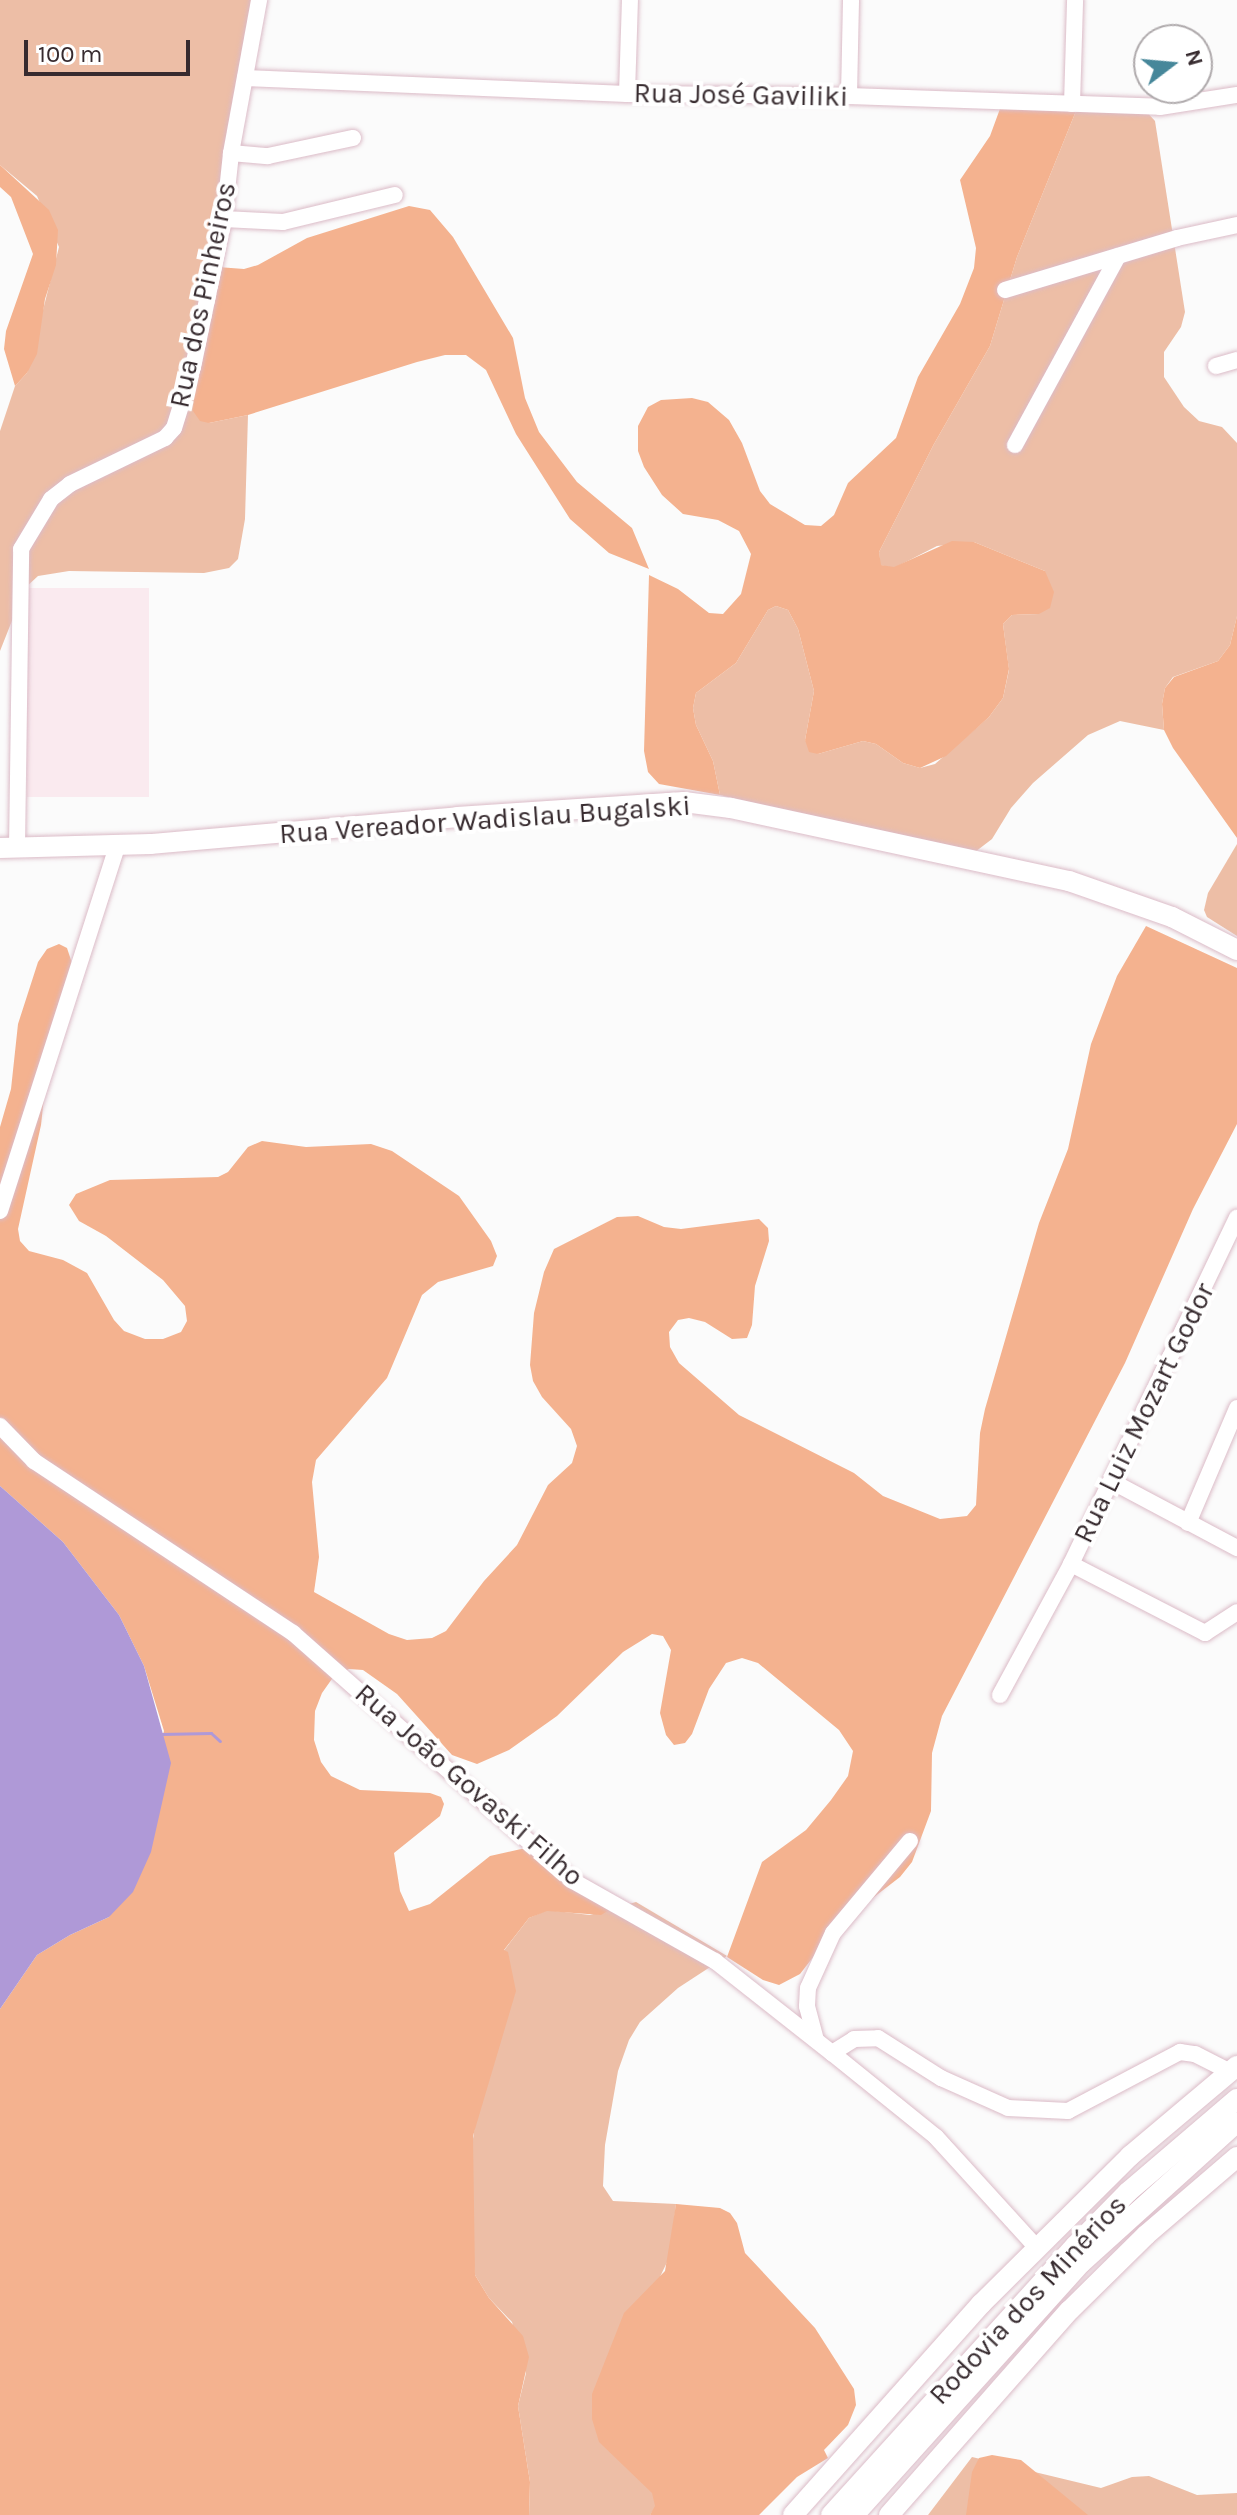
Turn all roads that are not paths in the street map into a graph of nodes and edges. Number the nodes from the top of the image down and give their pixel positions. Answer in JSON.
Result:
{"nodes":[{"id":1,"x":259,"y":0,"type":"edge"},
{"id":2,"x":630,"y":0,"type":"edge"},
{"id":3,"x":851,"y":0,"type":"edge"},
{"id":4,"x":1075,"y":0,"type":"edge"},
{"id":5,"x":245,"y":78,"type":"junction"},
{"id":6,"x":627,"y":94,"type":"junction"},
{"id":7,"x":1237,"y":95,"type":"edge"},
{"id":8,"x":849,"y":96,"type":"junction"},
{"id":9,"x":1072,"y":104,"type":"junction"},
{"id":10,"x":353,"y":138,"type":"dead end"},
{"id":11,"x":231,"y":153,"type":"junction"},
{"id":12,"x":395,"y":195,"type":"dead end"},
{"id":13,"x":224,"y":219,"type":"junction"},
{"id":14,"x":1237,"y":225,"type":"edge"},
{"id":15,"x":1118,"y":256,"type":"junction"},
{"id":16,"x":1005,"y":290,"type":"dead end"},
{"id":17,"x":1237,"y":360,"type":"edge"},
{"id":18,"x":1216,"y":366,"type":"dead end"},
{"id":19,"x":1015,"y":445,"type":"dead end"},
{"id":20,"x":118,"y":844,"type":"junction"},
{"id":21,"x":9,"y":848,"type":"edge"},
{"id":22,"x":1237,"y":950,"type":"edge"},
{"id":23,"x":0,"y":1211,"type":"edge"},
{"id":24,"x":1237,"y":1218,"type":"edge"},
{"id":25,"x":1237,"y":1408,"type":"edge"},
{"id":26,"x":0,"y":1426,"type":"edge"},
{"id":27,"x":1111,"y":1481,"type":"junction"},
{"id":28,"x":1188,"y":1523,"type":"junction"},
{"id":29,"x":1237,"y":1548,"type":"edge"},
{"id":30,"x":1071,"y":1564,"type":"junction"},
{"id":31,"x":1237,"y":1612,"type":"edge"},
{"id":32,"x":1000,"y":1695,"type":"dead end"},
{"id":33,"x":910,"y":1841,"type":"dead end"},
{"id":34,"x":816,"y":2040,"type":"junction"},
{"id":35,"x":832,"y":2053,"type":"junction"},
{"id":36,"x":1233,"y":2069,"type":"edge"},
{"id":37,"x":1237,"y":2099,"type":"edge"},
{"id":38,"x":1237,"y":2122,"type":"edge"},
{"id":39,"x":1237,"y":2157,"type":"edge"},
{"id":40,"x":1037,"y":2248,"type":"junction"},
{"id":41,"x":793,"y":2515,"type":"edge"},
{"id":42,"x":831,"y":2515,"type":"edge"},
{"id":43,"x":854,"y":2515,"type":"edge"},
{"id":44,"x":889,"y":2515,"type":"edge"}],
"edges":[{"from":1,"to":5,"type":"street","name":"Rua dos Pinheiros"},
{"from":2,"to":6,"type":"street"},
{"from":3,"to":8,"type":"street"},
{"from":4,"to":9,"type":"street"},
{"from":5,"to":6,"type":"street","name":"Rua José Gaviliki"},
{"from":5,"to":11,"type":"street","name":"Rua dos Pinheiros"},
{"from":6,"to":8,"type":"street","name":"Rua José Gaviliki"},
{"from":7,"to":9,"type":"street","name":"Rua José Gaviliki"},
{"from":8,"to":9,"type":"street","name":"Rua José Gaviliki"},
{"from":10,"to":11,"type":"street"},
{"from":11,"to":13,"type":"street","name":"Rua dos Pinheiros"},
{"from":12,"to":13,"type":"street"},
{"from":13,"to":21,"type":"street","name":"Rua dos Pinheiros"},
{"from":14,"to":15,"type":"street"},
{"from":15,"to":16,"type":"street"},
{"from":15,"to":19,"type":"street"},
{"from":17,"to":18,"type":"street"},
{"from":20,"to":21,"type":"main road","name":"Rua Vereador Wadislau Bugalski"},
{"from":20,"to":22,"type":"main road","name":"Rua Vereador Wadislau Bugalski"},
{"from":20,"to":23,"type":"street"},
{"from":24,"to":27,"type":"street","name":"Rua Luiz Mozart Godor"},
{"from":25,"to":28,"type":"street"},
{"from":26,"to":34,"type":"street","name":"Rua João Govaski Filho"},
{"from":27,"to":28,"type":"street"},
{"from":27,"to":30,"type":"street","name":"Rua Luiz Mozart Godor"},
{"from":28,"to":29,"type":"street"},
{"from":30,"to":31,"type":"street"},
{"from":30,"to":32,"type":"street","name":"Rua Luiz Mozart Godor"},
{"from":33,"to":34,"type":"street"},
{"from":34,"to":35,"type":"street","name":"Rua João Govaski Filho"},
{"from":35,"to":36,"type":"street"},
{"from":35,"to":40,"type":"street","name":"Rua João Govaski Filho"},
{"from":36,"to":40,"type":"main road"},
{"from":37,"to":42,"type":"main road","name":"Rodovia dos Minérios"},
{"from":38,"to":43,"type":"main road","name":"Rodovia dos Minérios"},
{"from":39,"to":44,"type":"main road"},
{"from":40,"to":41,"type":"main road"}]}
